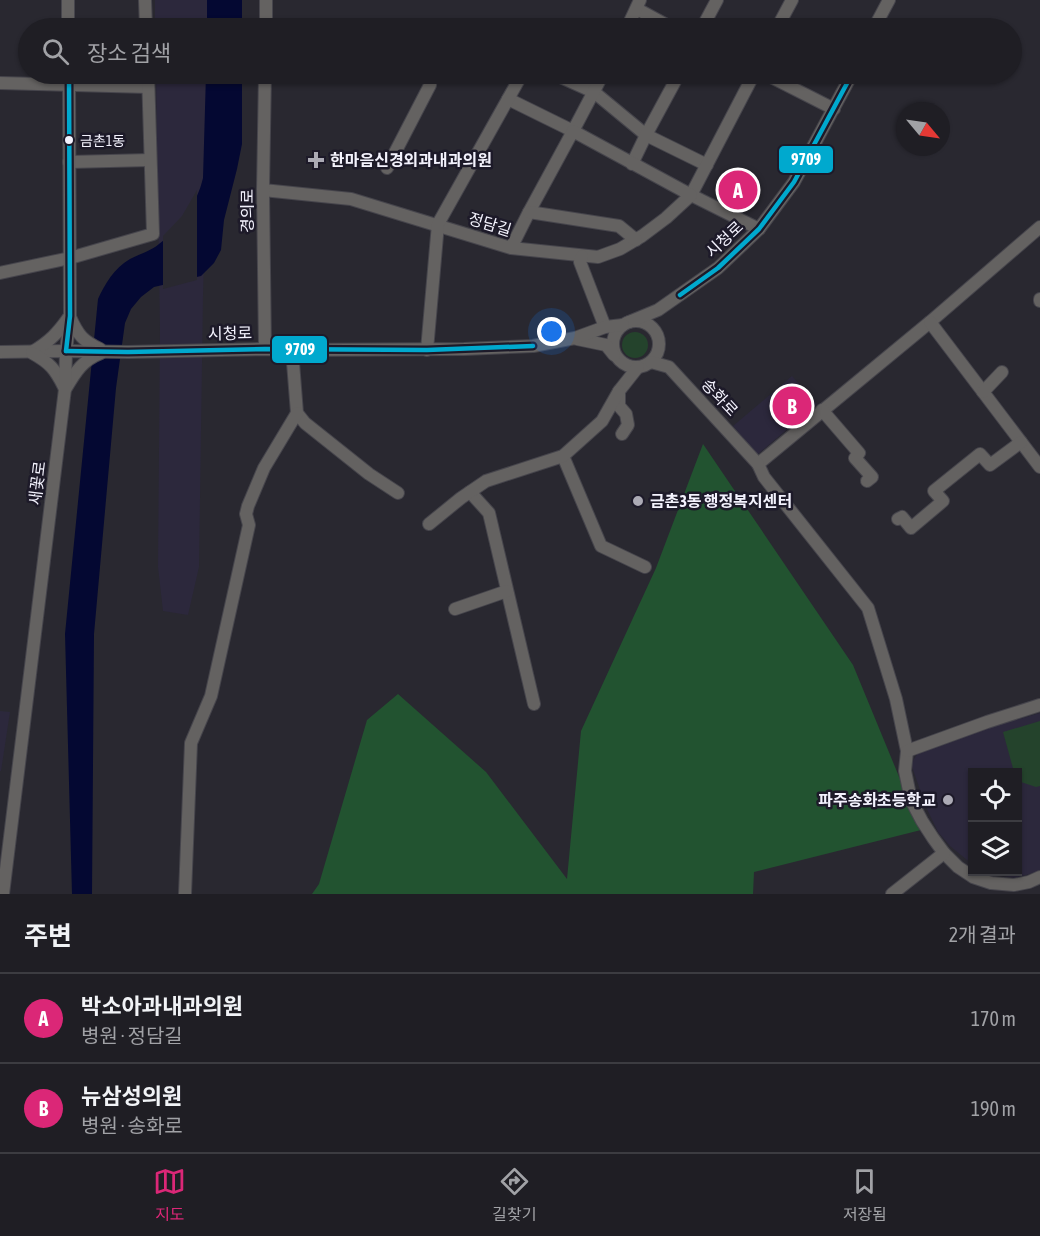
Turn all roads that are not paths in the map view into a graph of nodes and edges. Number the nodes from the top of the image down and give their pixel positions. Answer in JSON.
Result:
{"nodes":[{"id":1,"x":68,"y":0,"type":"edge"},
{"id":2,"x":146,"y":0,"type":"edge"},
{"id":3,"x":266,"y":0,"type":"edge"},
{"id":4,"x":717,"y":0,"type":"edge"},
{"id":5,"x":792,"y":0,"type":"edge"},
{"id":6,"x":889,"y":0,"type":"edge"},
{"id":7,"x":638,"y":5,"type":"edge"},
{"id":8,"x":68,"y":18,"type":"edge"},
{"id":9,"x":146,"y":18,"type":"edge"},
{"id":10,"x":266,"y":18,"type":"edge"},
{"id":11,"x":657,"y":18,"type":"edge"},
{"id":12,"x":707,"y":18,"type":"edge"},
{"id":13,"x":782,"y":18,"type":"edge"},
{"id":14,"x":879,"y":18,"type":"edge"},
{"id":15,"x":18,"y":82,"type":"edge"},
{"id":16,"x":0,"y":83,"type":"edge"},
{"id":17,"x":69,"y":84,"type":"edge"},
{"id":18,"x":118,"y":84,"type":"edge"},
{"id":19,"x":265,"y":84,"type":"edge"},
{"id":20,"x":430,"y":84,"type":"edge"},
{"id":21,"x":516,"y":84,"type":"edge"},
{"id":22,"x":576,"y":84,"type":"edge"},
{"id":23,"x":598,"y":84,"type":"edge"},
{"id":24,"x":674,"y":84,"type":"edge"},
{"id":25,"x":749,"y":84,"type":"edge"},
{"id":26,"x":785,"y":84,"type":"edge"},
{"id":27,"x":847,"y":84,"type":"edge"},
{"id":28,"x":148,"y":87,"type":"joint"},
{"id":29,"x":594,"y":92,"type":"junction"},
{"id":30,"x":508,"y":99,"type":"junction"},
{"id":31,"x":834,"y":109,"type":"junction"},
{"id":32,"x":573,"y":131,"type":"junction"},
{"id":33,"x":646,"y":135,"type":"junction"},
{"id":34,"x":150,"y":160,"type":"junction"},
{"id":35,"x":69,"y":162,"type":"junction"},
{"id":36,"x":632,"y":164,"type":"junction"},
{"id":37,"x":707,"y":165,"type":"junction"},
{"id":38,"x":387,"y":168,"type":"dead end"},
{"id":39,"x":263,"y":190,"type":"junction"},
{"id":40,"x":691,"y":195,"type":"junction"},
{"id":41,"x":529,"y":212,"type":"junction"},
{"id":42,"x":438,"y":224,"type":"junction"},
{"id":43,"x":1040,"y":227,"type":"edge"},
{"id":44,"x":759,"y":229,"type":"junction"},
{"id":45,"x":636,"y":240,"type":"junction"},
{"id":46,"x":511,"y":248,"type":"junction"},
{"id":47,"x":582,"y":256,"type":"junction"},
{"id":48,"x":70,"y":258,"type":"junction"},
{"id":49,"x":0,"y":273,"type":"edge"},
{"id":50,"x":658,"y":309,"type":"junction"},
{"id":51,"x":70,"y":316,"type":"junction"},
{"id":52,"x":930,"y":322,"type":"junction"},
{"id":53,"x":626,"y":324,"type":"junction"},
{"id":54,"x":605,"y":327,"type":"junction"},
{"id":55,"x":653,"y":329,"type":"junction"},
{"id":56,"x":575,"y":338,"type":"junction"},
{"id":57,"x":265,"y":349,"type":"junction"},
{"id":58,"x":292,"y":350,"type":"junction"},
{"id":59,"x":427,"y":350,"type":"junction"},
{"id":60,"x":66,"y":351,"type":"junction"},
{"id":61,"x":89,"y":351,"type":"junction"},
{"id":62,"x":0,"y":352,"type":"edge"},
{"id":63,"x":31,"y":352,"type":"junction"},
{"id":64,"x":654,"y":357,"type":"junction"},
{"id":65,"x":617,"y":358,"type":"junction"},
{"id":66,"x":638,"y":368,"type":"junction"},
{"id":67,"x":1002,"y":372,"type":"dead end"},
{"id":68,"x":65,"y":389,"type":"junction"},
{"id":69,"x":619,"y":391,"type":"junction"},
{"id":70,"x":983,"y":392,"type":"junction"},
{"id":71,"x":822,"y":410,"type":"junction"},
{"id":72,"x":297,"y":413,"type":"junction"},
{"id":73,"x":622,"y":434,"type":"dead end"},
{"id":74,"x":1021,"y":442,"type":"junction"},
{"id":75,"x":562,"y":456,"type":"junction"},
{"id":76,"x":758,"y":464,"type":"junction"},
{"id":77,"x":1040,"y":467,"type":"edge"},
{"id":78,"x":867,"y":481,"type":"dead end"},
{"id":79,"x":470,"y":492,"type":"junction"},
{"id":80,"x":398,"y":493,"type":"dead end"},
{"id":81,"x":898,"y":519,"type":"dead end"},
{"id":82,"x":429,"y":524,"type":"dead end"},
{"id":83,"x":645,"y":567,"type":"dead end"},
{"id":84,"x":507,"y":591,"type":"junction"},
{"id":85,"x":455,"y":609,"type":"dead end"},
{"id":86,"x":534,"y":704,"type":"dead end"},
{"id":87,"x":1040,"y":705,"type":"edge"},
{"id":88,"x":907,"y":751,"type":"junction"},
{"id":89,"x":944,"y":854,"type":"junction"},
{"id":90,"x":1040,"y":877,"type":"edge"},
{"id":91,"x":4,"y":889,"type":"edge"},
{"id":92,"x":185,"y":894,"type":"edge"},
{"id":93,"x":892,"y":894,"type":"edge"}],
"edges":[{"from":1,"to":8,"type":"street"},
{"from":2,"to":9,"type":"street"},
{"from":3,"to":10,"type":"street"},
{"from":4,"to":12,"type":"street"},
{"from":5,"to":13,"type":"street"},
{"from":6,"to":14,"type":"street"},
{"from":7,"to":11,"type":"street"},
{"from":15,"to":16,"type":"street"},
{"from":17,"to":35,"type":"street","name":"새꽃로"},
{"from":18,"to":28,"type":"street"},
{"from":19,"to":39,"type":"street","name":"경의로"},
{"from":20,"to":38,"type":"street"},
{"from":21,"to":30,"type":"street"},
{"from":22,"to":29,"type":"street"},
{"from":23,"to":29,"type":"street"},
{"from":24,"to":33,"type":"street"},
{"from":25,"to":37,"type":"street","name":"정담길"},
{"from":26,"to":31,"type":"street"},
{"from":27,"to":31,"type":"street","name":"시청로"},
{"from":28,"to":34,"type":"street"},
{"from":29,"to":32,"type":"street"},
{"from":29,"to":33,"type":"street"},
{"from":30,"to":32,"type":"street"},
{"from":30,"to":42,"type":"street"},
{"from":31,"to":44,"type":"street","name":"시청로"},
{"from":32,"to":36,"type":"street"},
{"from":32,"to":41,"type":"street"},
{"from":33,"to":36,"type":"street"},
{"from":33,"to":37,"type":"street"},
{"from":34,"to":35,"type":"street"},
{"from":34,"to":48,"type":"street"},
{"from":35,"to":48,"type":"street","name":"새꽃로"},
{"from":36,"to":40,"type":"street"},
{"from":37,"to":40,"type":"street","name":"정담길"},
{"from":39,"to":42,"type":"street","name":"정담길"},
{"from":39,"to":57,"type":"street","name":"경의로"},
{"from":40,"to":44,"type":"street"},
{"from":40,"to":45,"type":"street","name":"정담길"},
{"from":41,"to":45,"type":"street"},
{"from":41,"to":46,"type":"street"},
{"from":42,"to":46,"type":"street","name":"정담길"},
{"from":42,"to":59,"type":"street"},
{"from":43,"to":52,"type":"street"},
{"from":44,"to":50,"type":"street","name":"시청로"},
{"from":45,"to":47,"type":"street","name":"정담길"},
{"from":46,"to":47,"type":"street","name":"정담길"},
{"from":47,"to":54,"type":"street"},
{"from":48,"to":49,"type":"street"},
{"from":48,"to":51,"type":"street","name":"새꽃로"},
{"from":50,"to":53,"type":"street","name":"시청로"},
{"from":50,"to":55,"type":"street"},
{"from":51,"to":60,"type":"street","name":"새꽃로"},
{"from":51,"to":61,"type":"street"},
{"from":51,"to":63,"type":"street"},
{"from":52,"to":70,"type":"street"},
{"from":52,"to":71,"type":"street"},
{"from":53,"to":54,"type":"street"},
{"from":53,"to":55,"type":"street"},
{"from":53,"to":65,"type":"street"},
{"from":54,"to":56,"type":"street"},
{"from":55,"to":64,"type":"street"},
{"from":56,"to":59,"type":"street","name":"시청로"},
{"from":56,"to":65,"type":"street"},
{"from":57,"to":58,"type":"street","name":"시청로"},
{"from":57,"to":61,"type":"street","name":"시청로"},
{"from":58,"to":59,"type":"street","name":"시청로"},
{"from":58,"to":72,"type":"street"},
{"from":60,"to":61,"type":"street","name":"시청로"},
{"from":60,"to":63,"type":"street","name":"시청로"},
{"from":60,"to":68,"type":"street","name":"새꽃로"},
{"from":61,"to":68,"type":"street"},
{"from":62,"to":63,"type":"street","name":"시청로"},
{"from":63,"to":68,"type":"street"},
{"from":64,"to":66,"type":"street"},
{"from":64,"to":76,"type":"street","name":"송화로"},
{"from":65,"to":66,"type":"street"},
{"from":66,"to":69,"type":"street"},
{"from":67,"to":70,"type":"street"},
{"from":68,"to":91,"type":"street","name":"새꽃로"},
{"from":69,"to":73,"type":"street"},
{"from":69,"to":75,"type":"street"},
{"from":70,"to":74,"type":"street"},
{"from":71,"to":76,"type":"street"},
{"from":71,"to":78,"type":"street"},
{"from":72,"to":80,"type":"street"},
{"from":72,"to":92,"type":"street"},
{"from":74,"to":77,"type":"street"},
{"from":74,"to":81,"type":"street"},
{"from":75,"to":79,"type":"street"},
{"from":75,"to":83,"type":"street"},
{"from":76,"to":88,"type":"street","name":"송화로"},
{"from":79,"to":82,"type":"street"},
{"from":79,"to":84,"type":"street"},
{"from":84,"to":85,"type":"street"},
{"from":84,"to":86,"type":"street"},
{"from":87,"to":88,"type":"street"},
{"from":88,"to":89,"type":"street","name":"송화로"},
{"from":89,"to":90,"type":"street","name":"송화로"},
{"from":89,"to":93,"type":"street"}]}
